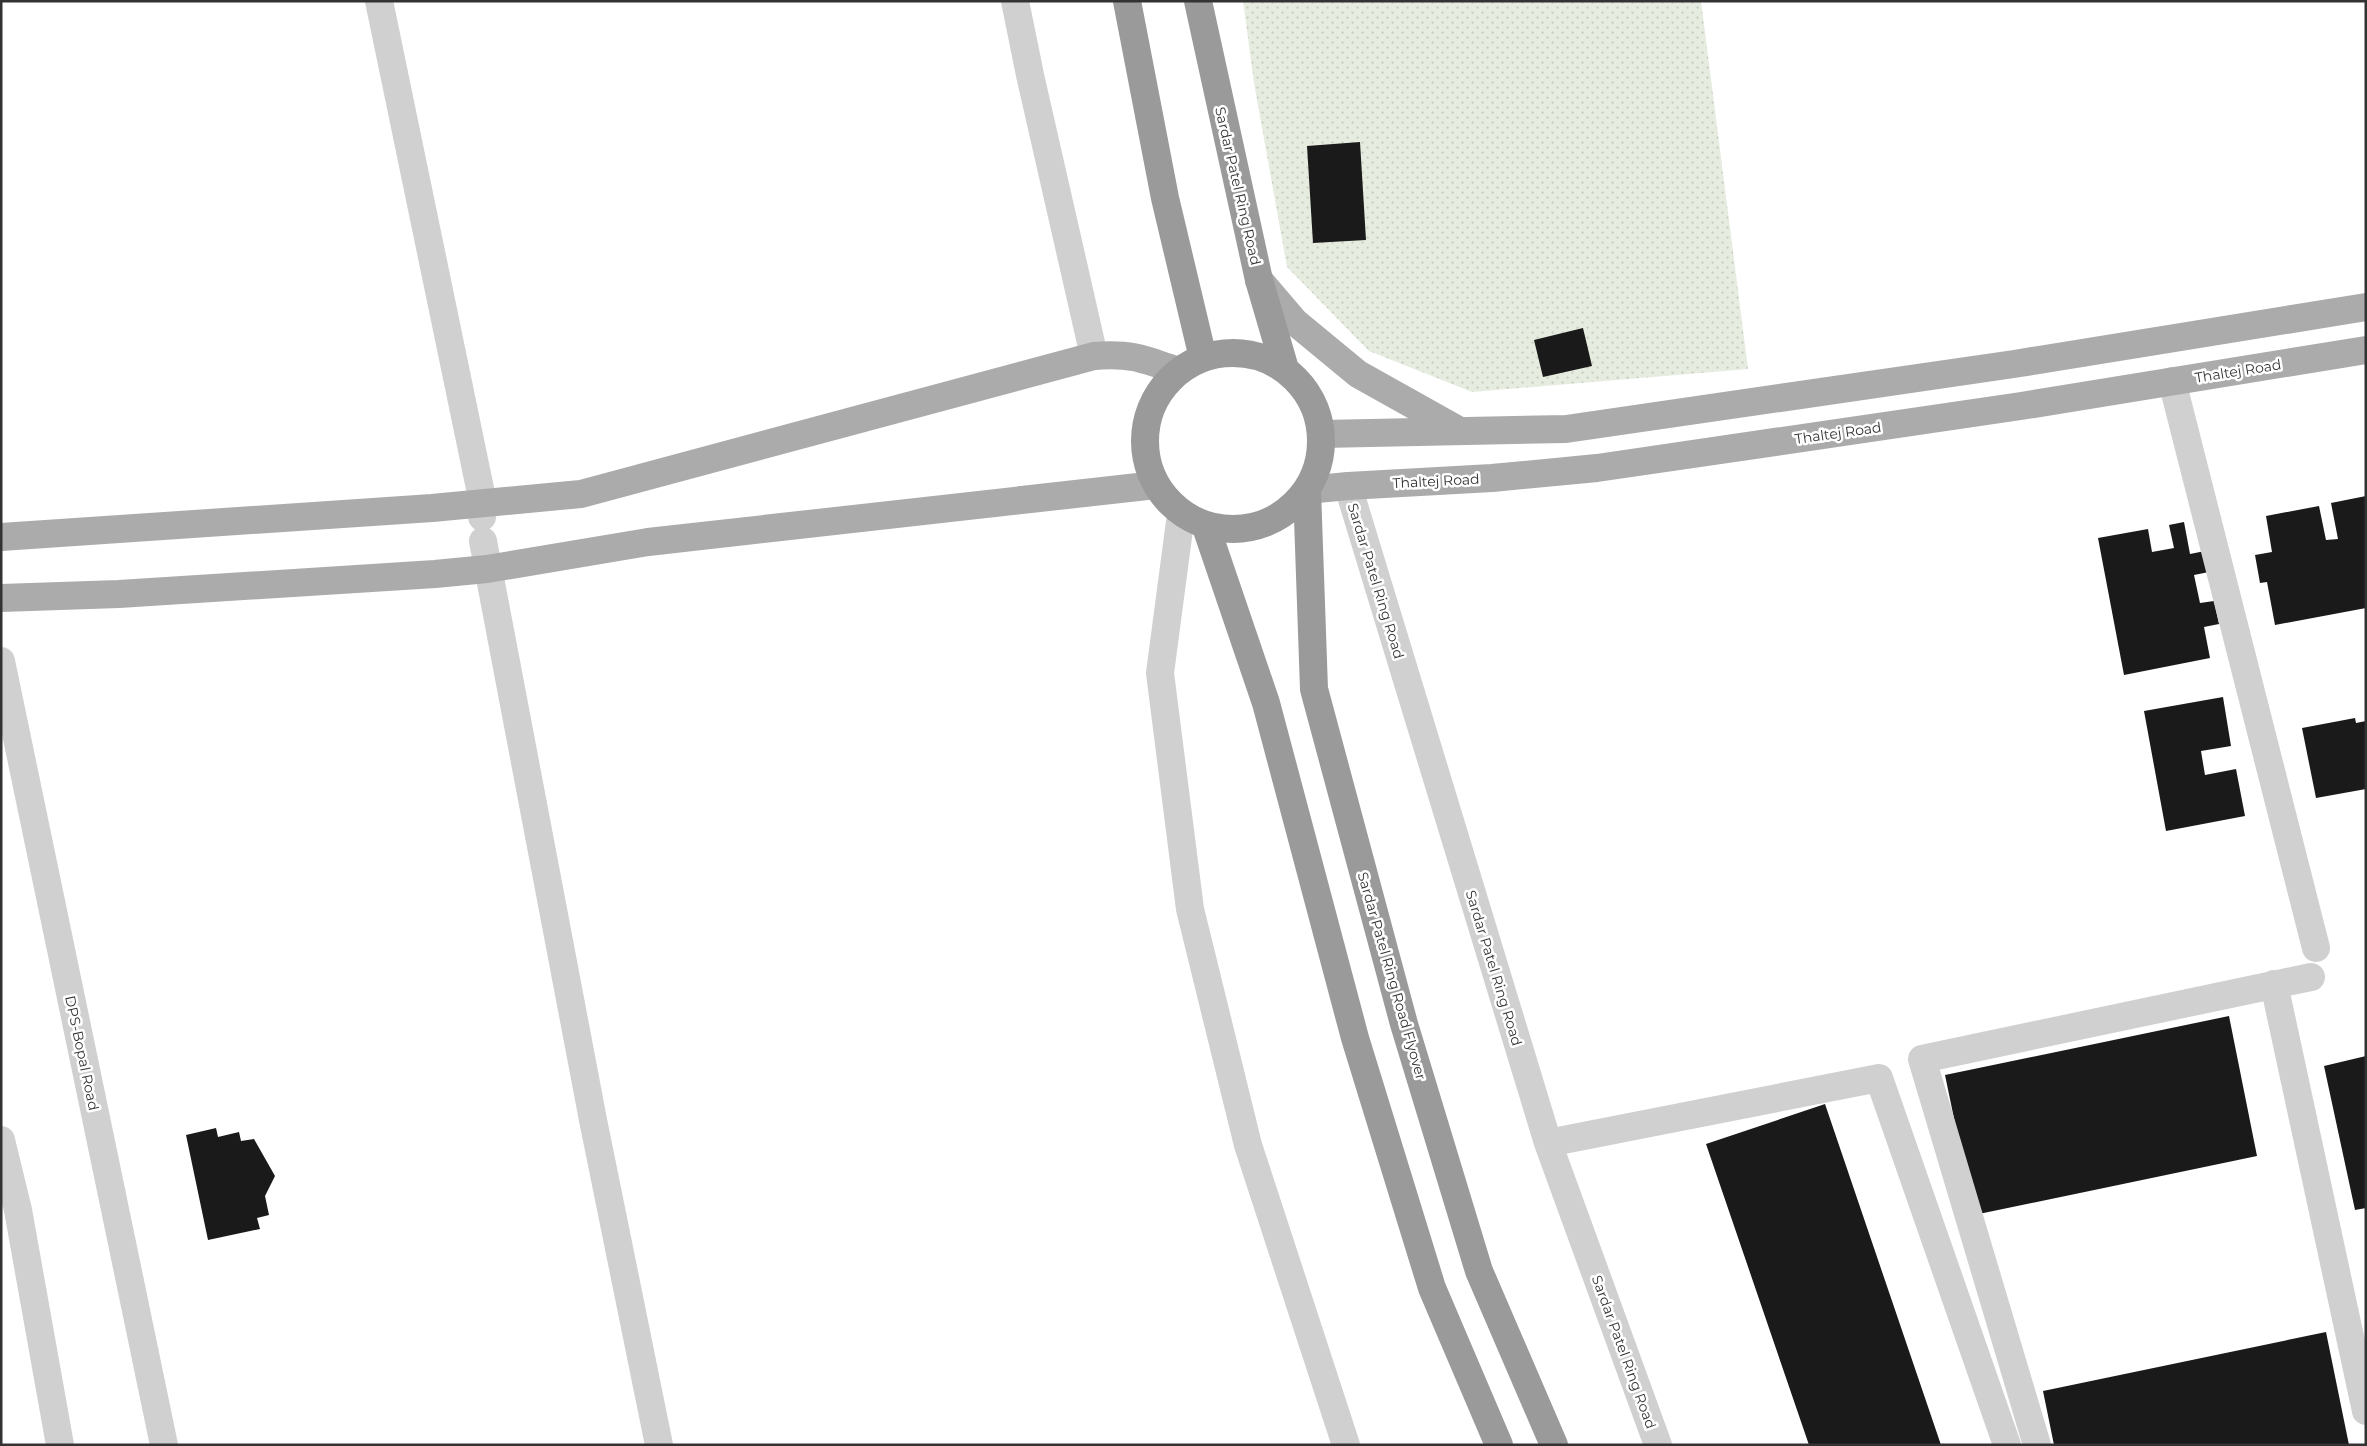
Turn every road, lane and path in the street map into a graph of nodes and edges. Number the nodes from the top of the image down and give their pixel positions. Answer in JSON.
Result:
{"nodes":[{"id":1,"x":379,"y":1,"type":"edge"},
{"id":2,"x":1015,"y":1,"type":"edge"},
{"id":3,"x":1127,"y":1,"type":"edge"},
{"id":4,"x":1198,"y":1,"type":"edge"},
{"id":5,"x":1259,"y":280,"type":"junction"},
{"id":6,"x":2366,"y":307,"type":"edge"},
{"id":7,"x":2366,"y":350,"type":"edge"},
{"id":8,"x":1094,"y":356,"type":"junction"},
{"id":9,"x":1203,"y":358,"type":"junction"},
{"id":10,"x":1285,"y":369,"type":"junction"},
{"id":11,"x":1178,"y":371,"type":"junction"},
{"id":12,"x":2172,"y":381,"type":"junction"},
{"id":13,"x":1459,"y":430,"type":"junction"},
{"id":14,"x":1322,"y":434,"type":"junction"},
{"id":15,"x":1156,"y":485,"type":"junction"},
{"id":16,"x":1348,"y":486,"type":"junction"},
{"id":17,"x":1307,"y":490,"type":"junction"},
{"id":18,"x":1181,"y":514,"type":"junction"},
{"id":19,"x":483,"y":520,"type":"junction"},
{"id":20,"x":1206,"y":527,"type":"junction"},
{"id":21,"x":1,"y":537,"type":"edge"},
{"id":22,"x":487,"y":569,"type":"junction"},
{"id":23,"x":1,"y":598,"type":"edge"},
{"id":24,"x":1,"y":661,"type":"edge"},
{"id":25,"x":2316,"y":948,"type":"dead end"},
{"id":26,"x":2311,"y":977,"type":"dead end"},
{"id":27,"x":2274,"y":984,"type":"junction"},
{"id":28,"x":1,"y":1140,"type":"edge"},
{"id":29,"x":1548,"y":1143,"type":"junction"},
{"id":30,"x":2366,"y":1411,"type":"edge"},
{"id":31,"x":60,"y":1445,"type":"edge"},
{"id":32,"x":164,"y":1445,"type":"edge"},
{"id":33,"x":658,"y":1445,"type":"edge"},
{"id":34,"x":1346,"y":1445,"type":"edge"},
{"id":35,"x":1499,"y":1445,"type":"edge"},
{"id":36,"x":1554,"y":1445,"type":"edge"},
{"id":37,"x":1658,"y":1445,"type":"edge"},
{"id":38,"x":2007,"y":1445,"type":"edge"},
{"id":39,"x":2037,"y":1445,"type":"edge"}],
"edges":[{"from":1,"to":19,"type":"street"},
{"from":2,"to":8,"type":"street"},
{"from":3,"to":9,"type":"highway"},
{"from":4,"to":5,"type":"highway","name":"Sardar Patel Ring Road"},
{"from":5,"to":10,"type":"highway","name":"Sardar Patel Ring Road"},
{"from":5,"to":13,"type":"main road"},
{"from":6,"to":13,"type":"main road"},
{"from":7,"to":12,"type":"main road","name":"Thaltej Road"},
{"from":8,"to":11,"type":"main road"},
{"from":8,"to":19,"type":"main road"},
{"from":9,"to":10,"type":"highway"},
{"from":9,"to":11,"type":"highway"},
{"from":10,"to":14,"type":"highway"},
{"from":11,"to":15,"type":"highway"},
{"from":12,"to":16,"type":"main road","name":"Thaltej Road"},
{"from":12,"to":25,"type":"street"},
{"from":13,"to":14,"type":"main road"},
{"from":14,"to":17,"type":"highway"},
{"from":15,"to":18,"type":"highway"},
{"from":15,"to":22,"type":"main road"},
{"from":16,"to":17,"type":"main road","name":"Thaltej Road"},
{"from":16,"to":29,"type":"street","name":"Sardar Patel Ring Road"},
{"from":17,"to":20,"type":"highway"},
{"from":17,"to":36,"type":"highway","name":"Sardar Patel Ring Road Flyover"},
{"from":18,"to":20,"type":"highway"},
{"from":18,"to":34,"type":"street"},
{"from":19,"to":21,"type":"main road"},
{"from":19,"to":22,"type":"street"},
{"from":20,"to":35,"type":"highway"},
{"from":22,"to":23,"type":"main road"},
{"from":22,"to":33,"type":"street"},
{"from":24,"to":32,"type":"street","name":"DPS-Bopal Road"},
{"from":26,"to":27,"type":"street"},
{"from":27,"to":30,"type":"street"},
{"from":27,"to":39,"type":"street"},
{"from":28,"to":31,"type":"street"},
{"from":29,"to":37,"type":"street","name":"Sardar Patel Ring Road"},
{"from":29,"to":38,"type":"street"}]}
